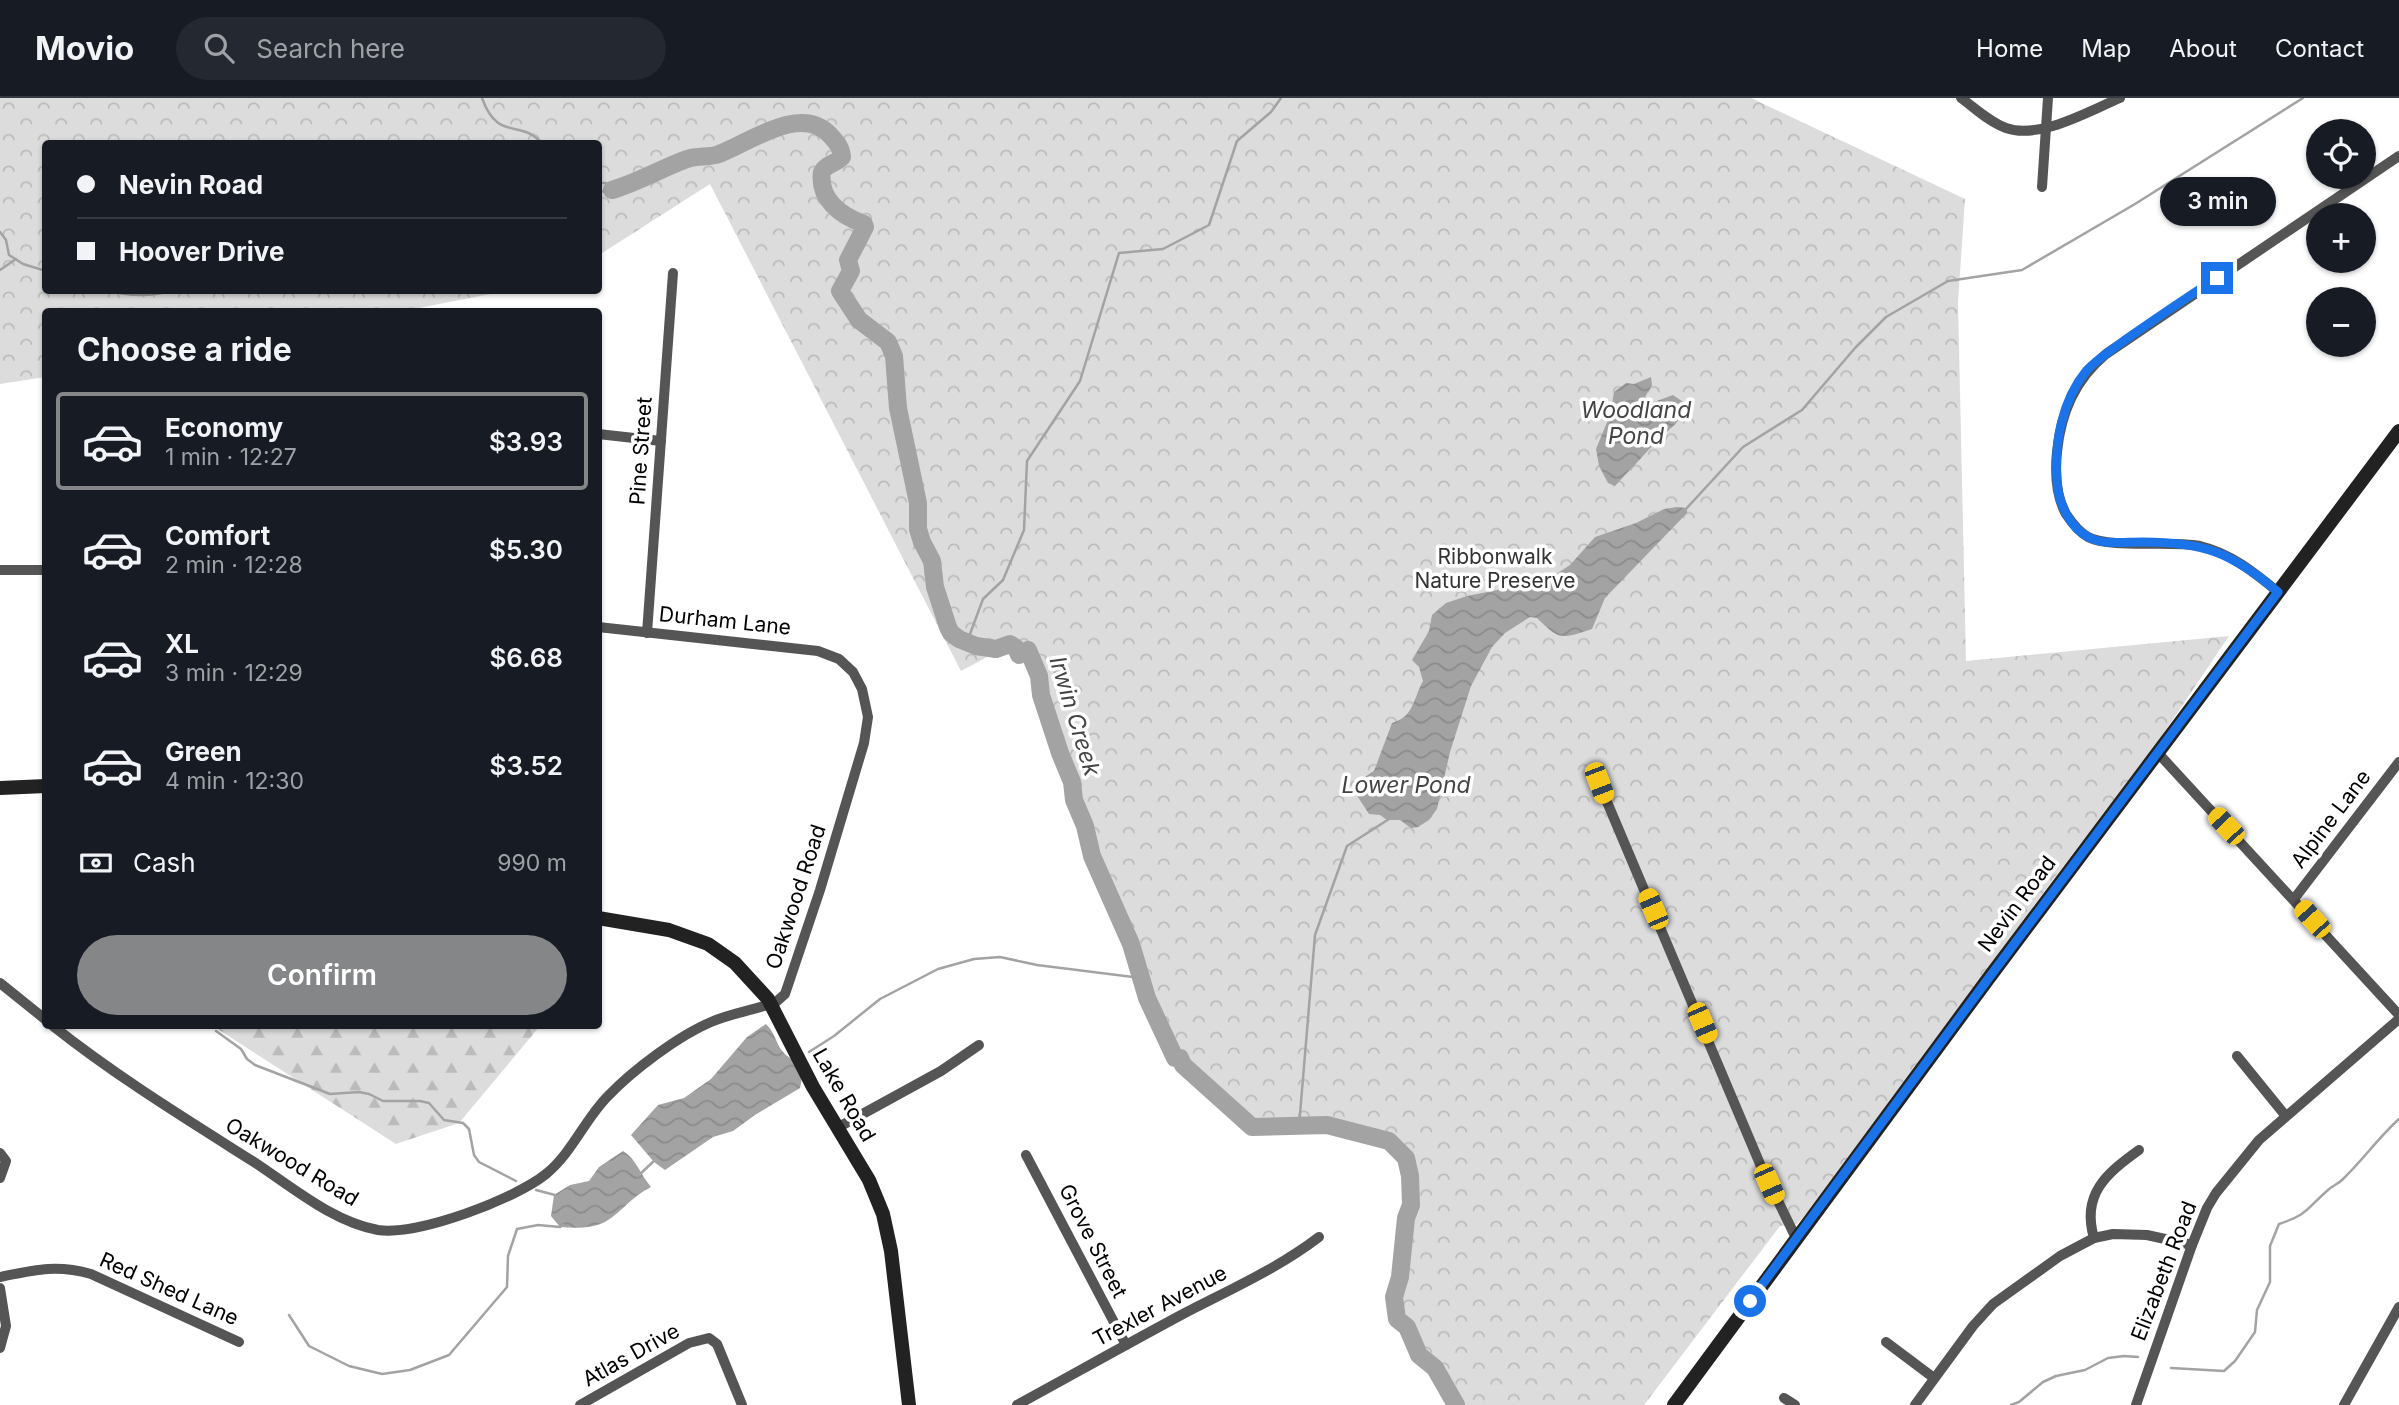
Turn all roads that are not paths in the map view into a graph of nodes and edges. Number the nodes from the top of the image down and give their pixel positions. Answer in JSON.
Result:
{"nodes":[{"id":1,"x":1961,"y":98,"type":"edge"},
{"id":2,"x":2048,"y":98,"type":"edge"},
{"id":3,"x":2120,"y":98,"type":"edge"},
{"id":4,"x":2046,"y":128,"type":"junction"},
{"id":5,"x":2399,"y":156,"type":"edge"},
{"id":6,"x":2042,"y":187,"type":"dead end"},
{"id":7,"x":673,"y":273,"type":"dead end"},
{"id":8,"x":2399,"y":431,"type":"edge"},
{"id":9,"x":602,"y":434,"type":"edge"},
{"id":10,"x":661,"y":441,"type":"junction"},
{"id":11,"x":0,"y":570,"type":"edge"},
{"id":12,"x":42,"y":570,"type":"edge"},
{"id":13,"x":2278,"y":592,"type":"junction"},
{"id":14,"x":602,"y":627,"type":"edge"},
{"id":15,"x":647,"y":633,"type":"junction"},
{"id":16,"x":844,"y":663,"type":"joint"},
{"id":17,"x":2157,"y":752,"type":"junction"},
{"id":18,"x":2399,"y":762,"type":"edge"},
{"id":19,"x":1599,"y":783,"type":"dead end"},
{"id":20,"x":42,"y":786,"type":"edge"},
{"id":21,"x":0,"y":788,"type":"edge"},
{"id":22,"x":2294,"y":899,"type":"junction"},
{"id":23,"x":602,"y":919,"type":"edge"},
{"id":24,"x":0,"y":983,"type":"edge"},
{"id":25,"x":770,"y":1004,"type":"junction"},
{"id":26,"x":42,"y":1017,"type":"edge"},
{"id":27,"x":2399,"y":1017,"type":"edge"},
{"id":28,"x":57,"y":1029,"type":"edge"},
{"id":29,"x":979,"y":1045,"type":"dead end"},
{"id":30,"x":2236,"y":1056,"type":"dead end"},
{"id":31,"x":2285,"y":1115,"type":"junction"},
{"id":32,"x":837,"y":1128,"type":"junction"},
{"id":33,"x":2139,"y":1150,"type":"dead end"},
{"id":34,"x":1,"y":1154,"type":"edge"},
{"id":35,"x":1026,"y":1155,"type":"dead end"},
{"id":36,"x":0,"y":1178,"type":"edge"},
{"id":37,"x":1319,"y":1237,"type":"dead end"},
{"id":38,"x":1796,"y":1238,"type":"junction"},
{"id":39,"x":2095,"y":1238,"type":"junction"},
{"id":40,"x":2192,"y":1245,"type":"junction"},
{"id":41,"x":0,"y":1278,"type":"edge"},
{"id":42,"x":0,"y":1289,"type":"edge"},
{"id":43,"x":2399,"y":1307,"type":"edge"},
{"id":44,"x":239,"y":1342,"type":"dead end"},
{"id":45,"x":1886,"y":1342,"type":"dead end"},
{"id":46,"x":1126,"y":1345,"type":"junction"},
{"id":47,"x":0,"y":1348,"type":"edge"},
{"id":48,"x":1934,"y":1378,"type":"junction"},
{"id":49,"x":1784,"y":1398,"type":"dead end"},
{"id":50,"x":580,"y":1405,"type":"edge"},
{"id":51,"x":742,"y":1405,"type":"edge"},
{"id":52,"x":909,"y":1405,"type":"edge"},
{"id":53,"x":1017,"y":1405,"type":"edge"},
{"id":54,"x":1674,"y":1405,"type":"edge"},
{"id":55,"x":1795,"y":1405,"type":"edge"},
{"id":56,"x":1915,"y":1405,"type":"edge"},
{"id":57,"x":2136,"y":1405,"type":"edge"},
{"id":58,"x":2344,"y":1405,"type":"edge"}],
"edges":[{"from":1,"to":4,"type":"street"},
{"from":2,"to":4,"type":"street"},
{"from":3,"to":4,"type":"street"},
{"from":4,"to":6,"type":"street"},
{"from":5,"to":13,"type":"street"},
{"from":7,"to":10,"type":"street","name":"Pine Street"},
{"from":8,"to":13,"type":"main road","name":"Nevin Road"},
{"from":9,"to":10,"type":"street"},
{"from":10,"to":15,"type":"street","name":"Pine Street"},
{"from":11,"to":12,"type":"street"},
{"from":13,"to":17,"type":"main road","name":"Nevin Road"},
{"from":14,"to":15,"type":"street","name":"Durham Lane"},
{"from":15,"to":16,"type":"street","name":"Durham Lane"},
{"from":16,"to":25,"type":"street","name":"Oakwood Road"},
{"from":17,"to":22,"type":"street"},
{"from":17,"to":38,"type":"main road","name":"Nevin Road"},
{"from":18,"to":22,"type":"street","name":"Alpine Lane"},
{"from":19,"to":38,"type":"street"},
{"from":20,"to":21,"type":"main road"},
{"from":22,"to":27,"type":"street"},
{"from":23,"to":25,"type":"main road","name":"Lake Road"},
{"from":24,"to":26,"type":"street"},
{"from":25,"to":28,"type":"street","name":"Oakwood Road"},
{"from":25,"to":32,"type":"main road","name":"Lake Road"},
{"from":27,"to":31,"type":"street","name":"Elizabeth Road"},
{"from":29,"to":32,"type":"street"},
{"from":30,"to":31,"type":"street"},
{"from":31,"to":40,"type":"street","name":"Elizabeth Road"},
{"from":32,"to":52,"type":"main road","name":"Lake Road"},
{"from":33,"to":39,"type":"street"},
{"from":34,"to":36,"type":"street"},
{"from":35,"to":46,"type":"street","name":"Grove Street"},
{"from":37,"to":46,"type":"street","name":"Trexler Avenue"},
{"from":38,"to":54,"type":"main road","name":"Nevin Road"},
{"from":39,"to":40,"type":"street"},
{"from":39,"to":48,"type":"street"},
{"from":40,"to":57,"type":"street","name":"Elizabeth Road"},
{"from":41,"to":44,"type":"street","name":"Red Shed Lane"},
{"from":42,"to":47,"type":"street"},
{"from":43,"to":58,"type":"street"},
{"from":45,"to":48,"type":"street"},
{"from":46,"to":53,"type":"street","name":"Trexler Avenue"},
{"from":48,"to":56,"type":"street"},
{"from":49,"to":55,"type":"street"},
{"from":50,"to":51,"type":"street","name":"Atlas Drive"}]}
